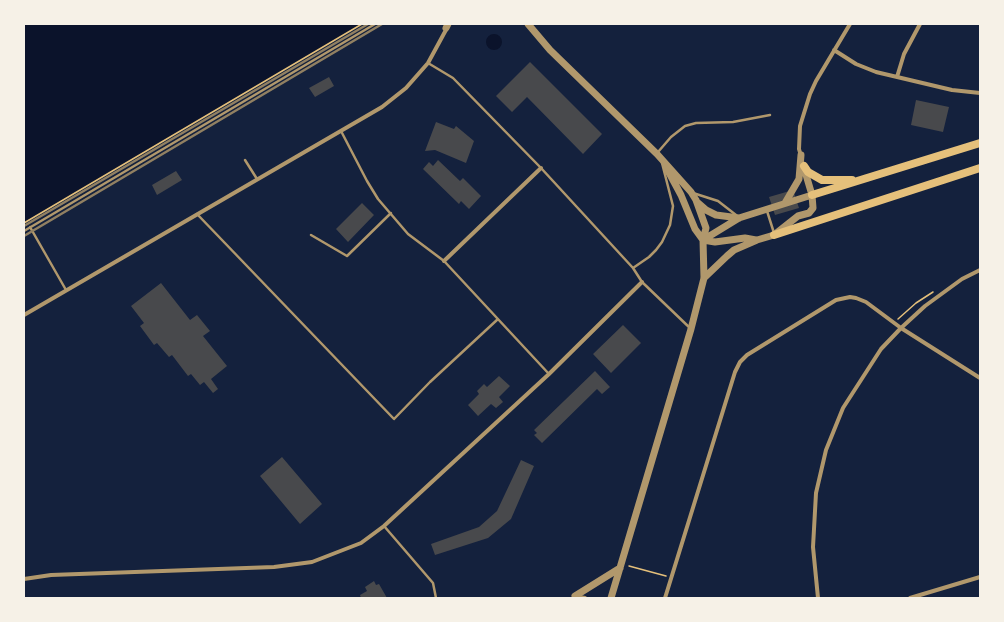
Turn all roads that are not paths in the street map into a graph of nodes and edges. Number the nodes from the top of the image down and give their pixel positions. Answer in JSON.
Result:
{"nodes":[{"id":1,"x":375,"y":24,"type":"edge"},
{"id":2,"x":523,"y":24,"type":"edge"},
{"id":3,"x":850,"y":24,"type":"edge"},
{"id":4,"x":920,"y":24,"type":"edge"},
{"id":5,"x":448,"y":25,"type":"edge"},
{"id":6,"x":529,"y":26,"type":"edge"},
{"id":7,"x":834,"y":50,"type":"junction"},
{"id":8,"x":428,"y":63,"type":"junction"},
{"id":9,"x":896,"y":77,"type":"junction"},
{"id":10,"x":980,"y":93,"type":"edge"},
{"id":11,"x":770,"y":115,"type":"dead end"},
{"id":12,"x":341,"y":131,"type":"junction"},
{"id":13,"x":980,"y":143,"type":"edge"},
{"id":14,"x":801,"y":155,"type":"junction"},
{"id":15,"x":659,"y":156,"type":"junction"},
{"id":16,"x":245,"y":160,"type":"dead end"},
{"id":17,"x":804,"y":166,"type":"junction"},
{"id":18,"x":541,"y":168,"type":"junction"},
{"id":19,"x":980,"y":168,"type":"edge"},
{"id":20,"x":257,"y":180,"type":"junction"},
{"id":21,"x":859,"y":181,"type":"junction"},
{"id":22,"x":691,"y":192,"type":"junction"},
{"id":23,"x":812,"y":195,"type":"junction"},
{"id":24,"x":696,"y":200,"type":"junction"},
{"id":25,"x":785,"y":203,"type":"junction"},
{"id":26,"x":767,"y":209,"type":"junction"},
{"id":27,"x":197,"y":214,"type":"junction"},
{"id":28,"x":391,"y":214,"type":"junction"},
{"id":29,"x":740,"y":218,"type":"junction"},
{"id":30,"x":30,"y":227,"type":"junction"},
{"id":31,"x":24,"y":231,"type":"edge"},
{"id":32,"x":311,"y":234,"type":"dead end"},
{"id":33,"x":774,"y":235,"type":"junction"},
{"id":34,"x":703,"y":240,"type":"junction"},
{"id":35,"x":757,"y":240,"type":"junction"},
{"id":36,"x":444,"y":261,"type":"junction"},
{"id":37,"x":633,"y":268,"type":"junction"},
{"id":38,"x":980,"y":270,"type":"edge"},
{"id":39,"x":704,"y":278,"type":"junction"},
{"id":40,"x":642,"y":282,"type":"junction"},
{"id":41,"x":66,"y":290,"type":"junction"},
{"id":42,"x":24,"y":315,"type":"edge"},
{"id":43,"x":498,"y":320,"type":"junction"},
{"id":44,"x":901,"y":328,"type":"junction"},
{"id":45,"x":691,"y":329,"type":"junction"},
{"id":46,"x":549,"y":374,"type":"junction"},
{"id":47,"x":980,"y":378,"type":"edge"},
{"id":48,"x":384,"y":526,"type":"junction"},
{"id":49,"x":621,"y":566,"type":"junction"},
{"id":50,"x":980,"y":577,"type":"edge"},
{"id":51,"x":24,"y":579,"type":"edge"},
{"id":52,"x":574,"y":597,"type":"edge"},
{"id":53,"x":436,"y":598,"type":"edge"},
{"id":54,"x":585,"y":598,"type":"edge"},
{"id":55,"x":611,"y":598,"type":"edge"},
{"id":56,"x":665,"y":598,"type":"edge"},
{"id":57,"x":818,"y":598,"type":"edge"},
{"id":58,"x":910,"y":598,"type":"edge"}],
"edges":[{"from":1,"to":30,"type":"lane"},
{"from":2,"to":6,"type":"street"},
{"from":3,"to":7,"type":"street"},
{"from":4,"to":9,"type":"street"},
{"from":5,"to":8,"type":"street"},
{"from":6,"to":15,"type":"street"},
{"from":7,"to":9,"type":"street"},
{"from":7,"to":14,"type":"street"},
{"from":8,"to":12,"type":"street"},
{"from":8,"to":18,"type":"lane"},
{"from":9,"to":10,"type":"street"},
{"from":11,"to":15,"type":"lane"},
{"from":12,"to":20,"type":"street"},
{"from":12,"to":28,"type":"lane"},
{"from":13,"to":21,"type":"main road"},
{"from":14,"to":17,"type":"street"},
{"from":14,"to":25,"type":"street"},
{"from":15,"to":22,"type":"street"},
{"from":15,"to":34,"type":"street"},
{"from":15,"to":37,"type":"lane"},
{"from":16,"to":20,"type":"lane"},
{"from":17,"to":21,"type":"main road"},
{"from":17,"to":23,"type":"street"},
{"from":18,"to":36,"type":"street"},
{"from":18,"to":37,"type":"lane"},
{"from":19,"to":33,"type":"main road"},
{"from":20,"to":27,"type":"street"},
{"from":21,"to":23,"type":"main road"},
{"from":22,"to":24,"type":"street"},
{"from":22,"to":29,"type":"lane"},
{"from":23,"to":25,"type":"street"},
{"from":23,"to":33,"type":"street"},
{"from":24,"to":29,"type":"street"},
{"from":24,"to":34,"type":"street"},
{"from":25,"to":26,"type":"street"},
{"from":26,"to":29,"type":"street"},
{"from":26,"to":33,"type":"lane"},
{"from":27,"to":41,"type":"street"},
{"from":27,"to":43,"type":"lane"},
{"from":28,"to":32,"type":"lane"},
{"from":28,"to":36,"type":"lane"},
{"from":29,"to":34,"type":"street"},
{"from":30,"to":31,"type":"lane"},
{"from":30,"to":41,"type":"lane"},
{"from":33,"to":35,"type":"street"},
{"from":34,"to":35,"type":"street"},
{"from":34,"to":39,"type":"street"},
{"from":35,"to":39,"type":"street"},
{"from":36,"to":43,"type":"lane"},
{"from":37,"to":40,"type":"lane"},
{"from":38,"to":44,"type":"street"},
{"from":39,"to":45,"type":"street"},
{"from":40,"to":45,"type":"lane"},
{"from":40,"to":46,"type":"street"},
{"from":41,"to":42,"type":"street"},
{"from":43,"to":46,"type":"lane"},
{"from":44,"to":47,"type":"street"},
{"from":44,"to":56,"type":"street"},
{"from":44,"to":57,"type":"street"},
{"from":45,"to":49,"type":"street"},
{"from":46,"to":48,"type":"street"},
{"from":48,"to":51,"type":"street"},
{"from":48,"to":53,"type":"lane"},
{"from":49,"to":52,"type":"street"},
{"from":49,"to":55,"type":"street"},
{"from":50,"to":58,"type":"street"},
{"from":52,"to":54,"type":"street"}]}
